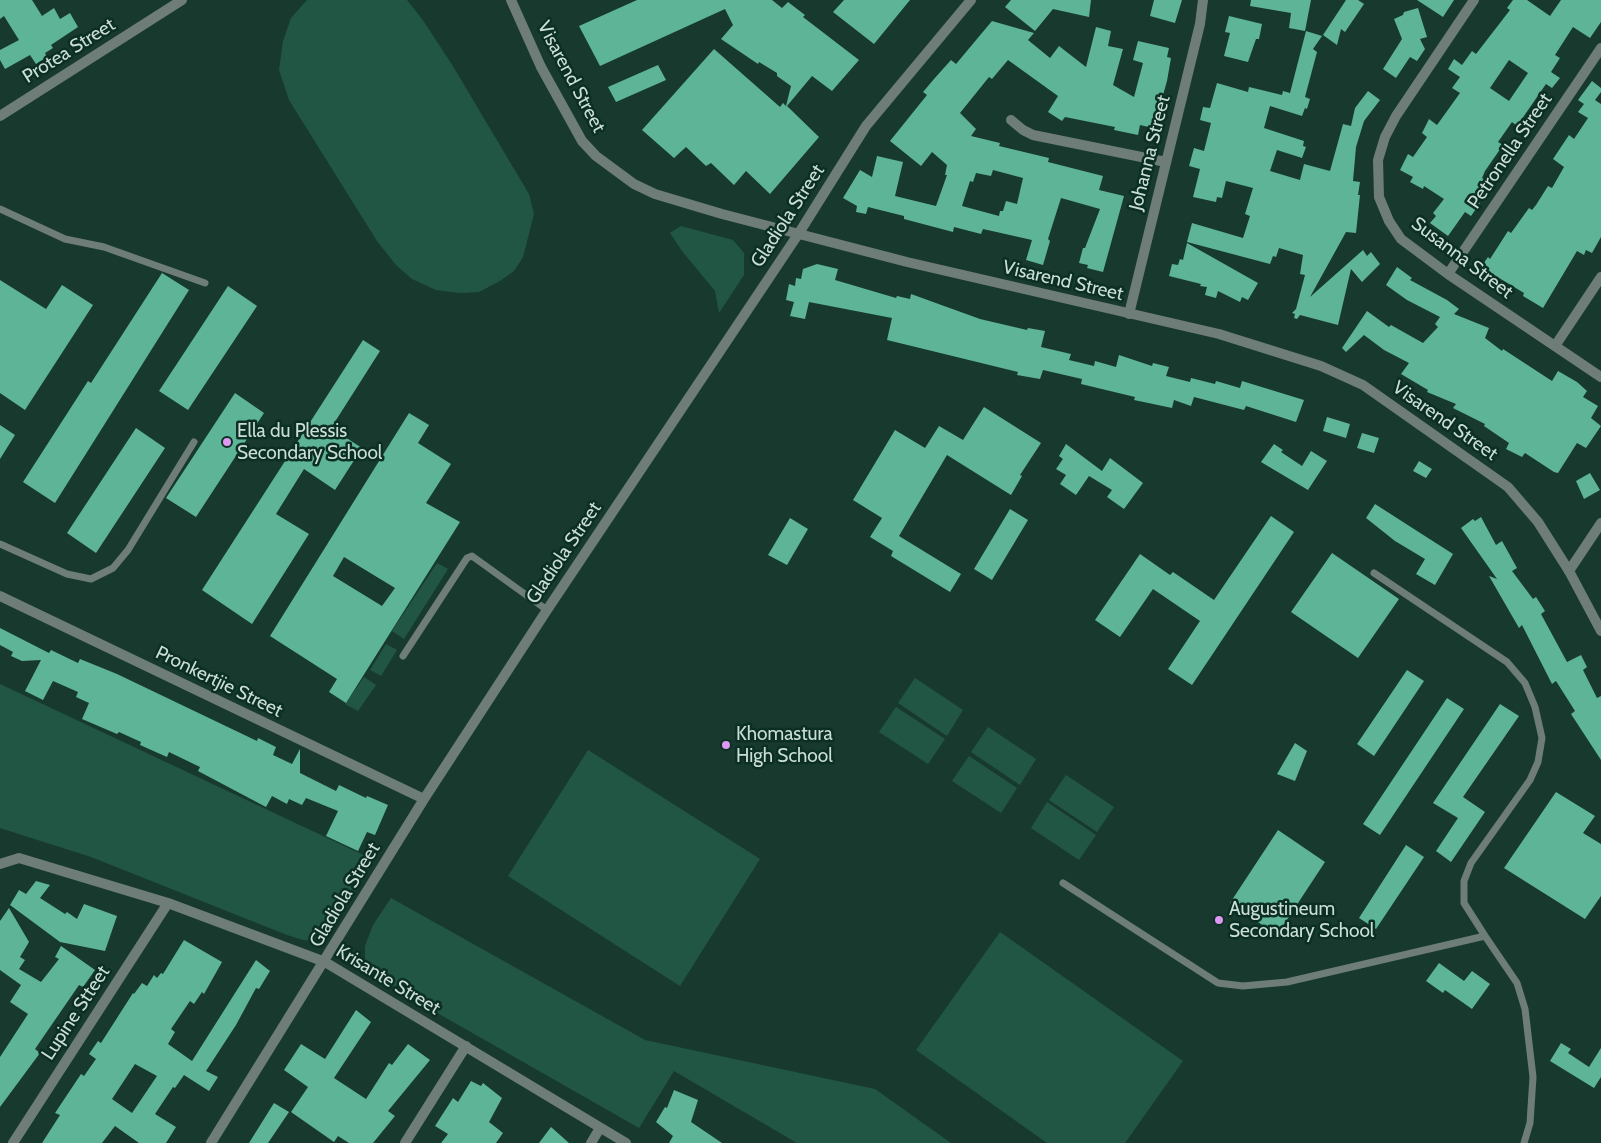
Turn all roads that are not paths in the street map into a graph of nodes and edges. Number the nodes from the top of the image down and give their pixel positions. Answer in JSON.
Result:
{"nodes":[{"id":1,"x":182,"y":0,"type":"edge"},
{"id":2,"x":511,"y":0,"type":"edge"},
{"id":3,"x":971,"y":0,"type":"edge"},
{"id":4,"x":1203,"y":0,"type":"edge"},
{"id":5,"x":1474,"y":0,"type":"edge"},
{"id":6,"x":1601,"y":48,"type":"edge"},
{"id":7,"x":0,"y":116,"type":"edge"},
{"id":8,"x":1011,"y":120,"type":"dead end"},
{"id":9,"x":1166,"y":162,"type":"junction"},
{"id":10,"x":0,"y":209,"type":"edge"},
{"id":11,"x":798,"y":233,"type":"junction"},
{"id":12,"x":1448,"y":274,"type":"junction"},
{"id":13,"x":1601,"y":277,"type":"edge"},
{"id":14,"x":205,"y":283,"type":"dead end"},
{"id":15,"x":1129,"y":314,"type":"junction"},
{"id":16,"x":1555,"y":346,"type":"junction"},
{"id":17,"x":1601,"y":377,"type":"edge"},
{"id":18,"x":194,"y":442,"type":"dead end"},
{"id":19,"x":1601,"y":523,"type":"edge"},
{"id":20,"x":0,"y":544,"type":"edge"},
{"id":21,"x":1569,"y":571,"type":"junction"},
{"id":22,"x":1374,"y":574,"type":"dead end"},
{"id":23,"x":0,"y":596,"type":"edge"},
{"id":24,"x":547,"y":610,"type":"junction"},
{"id":25,"x":1601,"y":631,"type":"edge"},
{"id":26,"x":402,"y":656,"type":"dead end"},
{"id":27,"x":424,"y":799,"type":"junction"},
{"id":28,"x":0,"y":864,"type":"edge"},
{"id":29,"x":1063,"y":883,"type":"dead end"},
{"id":30,"x":168,"y":903,"type":"junction"},
{"id":31,"x":1485,"y":936,"type":"junction"},
{"id":32,"x":325,"y":962,"type":"junction"},
{"id":33,"x":466,"y":1046,"type":"junction"},
{"id":34,"x":600,"y":1128,"type":"junction"},
{"id":35,"x":13,"y":1143,"type":"edge"},
{"id":36,"x":211,"y":1143,"type":"edge"},
{"id":37,"x":405,"y":1143,"type":"edge"},
{"id":38,"x":591,"y":1143,"type":"edge"},
{"id":39,"x":626,"y":1143,"type":"edge"},
{"id":40,"x":1524,"y":1143,"type":"edge"}],
"edges":[{"from":1,"to":7,"type":"street","name":"Protea Street"},
{"from":2,"to":11,"type":"street","name":"Visarend Street"},
{"from":3,"to":11,"type":"street","name":"Gladiola Street"},
{"from":4,"to":9,"type":"street","name":"Johanna Street"},
{"from":5,"to":12,"type":"street","name":"Susanna Street"},
{"from":6,"to":12,"type":"street","name":"Petronella Street"},
{"from":8,"to":9,"type":"street"},
{"from":9,"to":15,"type":"street","name":"Johanna Street"},
{"from":10,"to":14,"type":"lane"},
{"from":11,"to":15,"type":"street","name":"Visarend Street"},
{"from":11,"to":24,"type":"street","name":"Gladiola Street"},
{"from":12,"to":16,"type":"street","name":"Susanna Street"},
{"from":13,"to":16,"type":"street"},
{"from":15,"to":21,"type":"street","name":"Visarend Street"},
{"from":16,"to":17,"type":"street","name":"Susanna Street"},
{"from":18,"to":20,"type":"lane"},
{"from":19,"to":21,"type":"street"},
{"from":21,"to":25,"type":"street","name":"Visarend Street"},
{"from":22,"to":31,"type":"lane"},
{"from":23,"to":27,"type":"street","name":"Pronkertjie Street"},
{"from":24,"to":26,"type":"lane"},
{"from":24,"to":27,"type":"street","name":"Gladiola Street"},
{"from":27,"to":32,"type":"street","name":"Gladiola Street"},
{"from":28,"to":30,"type":"street","name":"Krisante Street"},
{"from":29,"to":31,"type":"lane"},
{"from":30,"to":32,"type":"street","name":"Krisante Street"},
{"from":30,"to":35,"type":"street","name":"Lupine Stteet"},
{"from":31,"to":40,"type":"lane"},
{"from":32,"to":33,"type":"street","name":"Krisante Street"},
{"from":32,"to":36,"type":"street","name":"Gladiola Street"},
{"from":33,"to":34,"type":"street","name":"Krisante Street"},
{"from":33,"to":37,"type":"street"},
{"from":34,"to":38,"type":"street"},
{"from":34,"to":39,"type":"street","name":"Krisante Street"}]}
